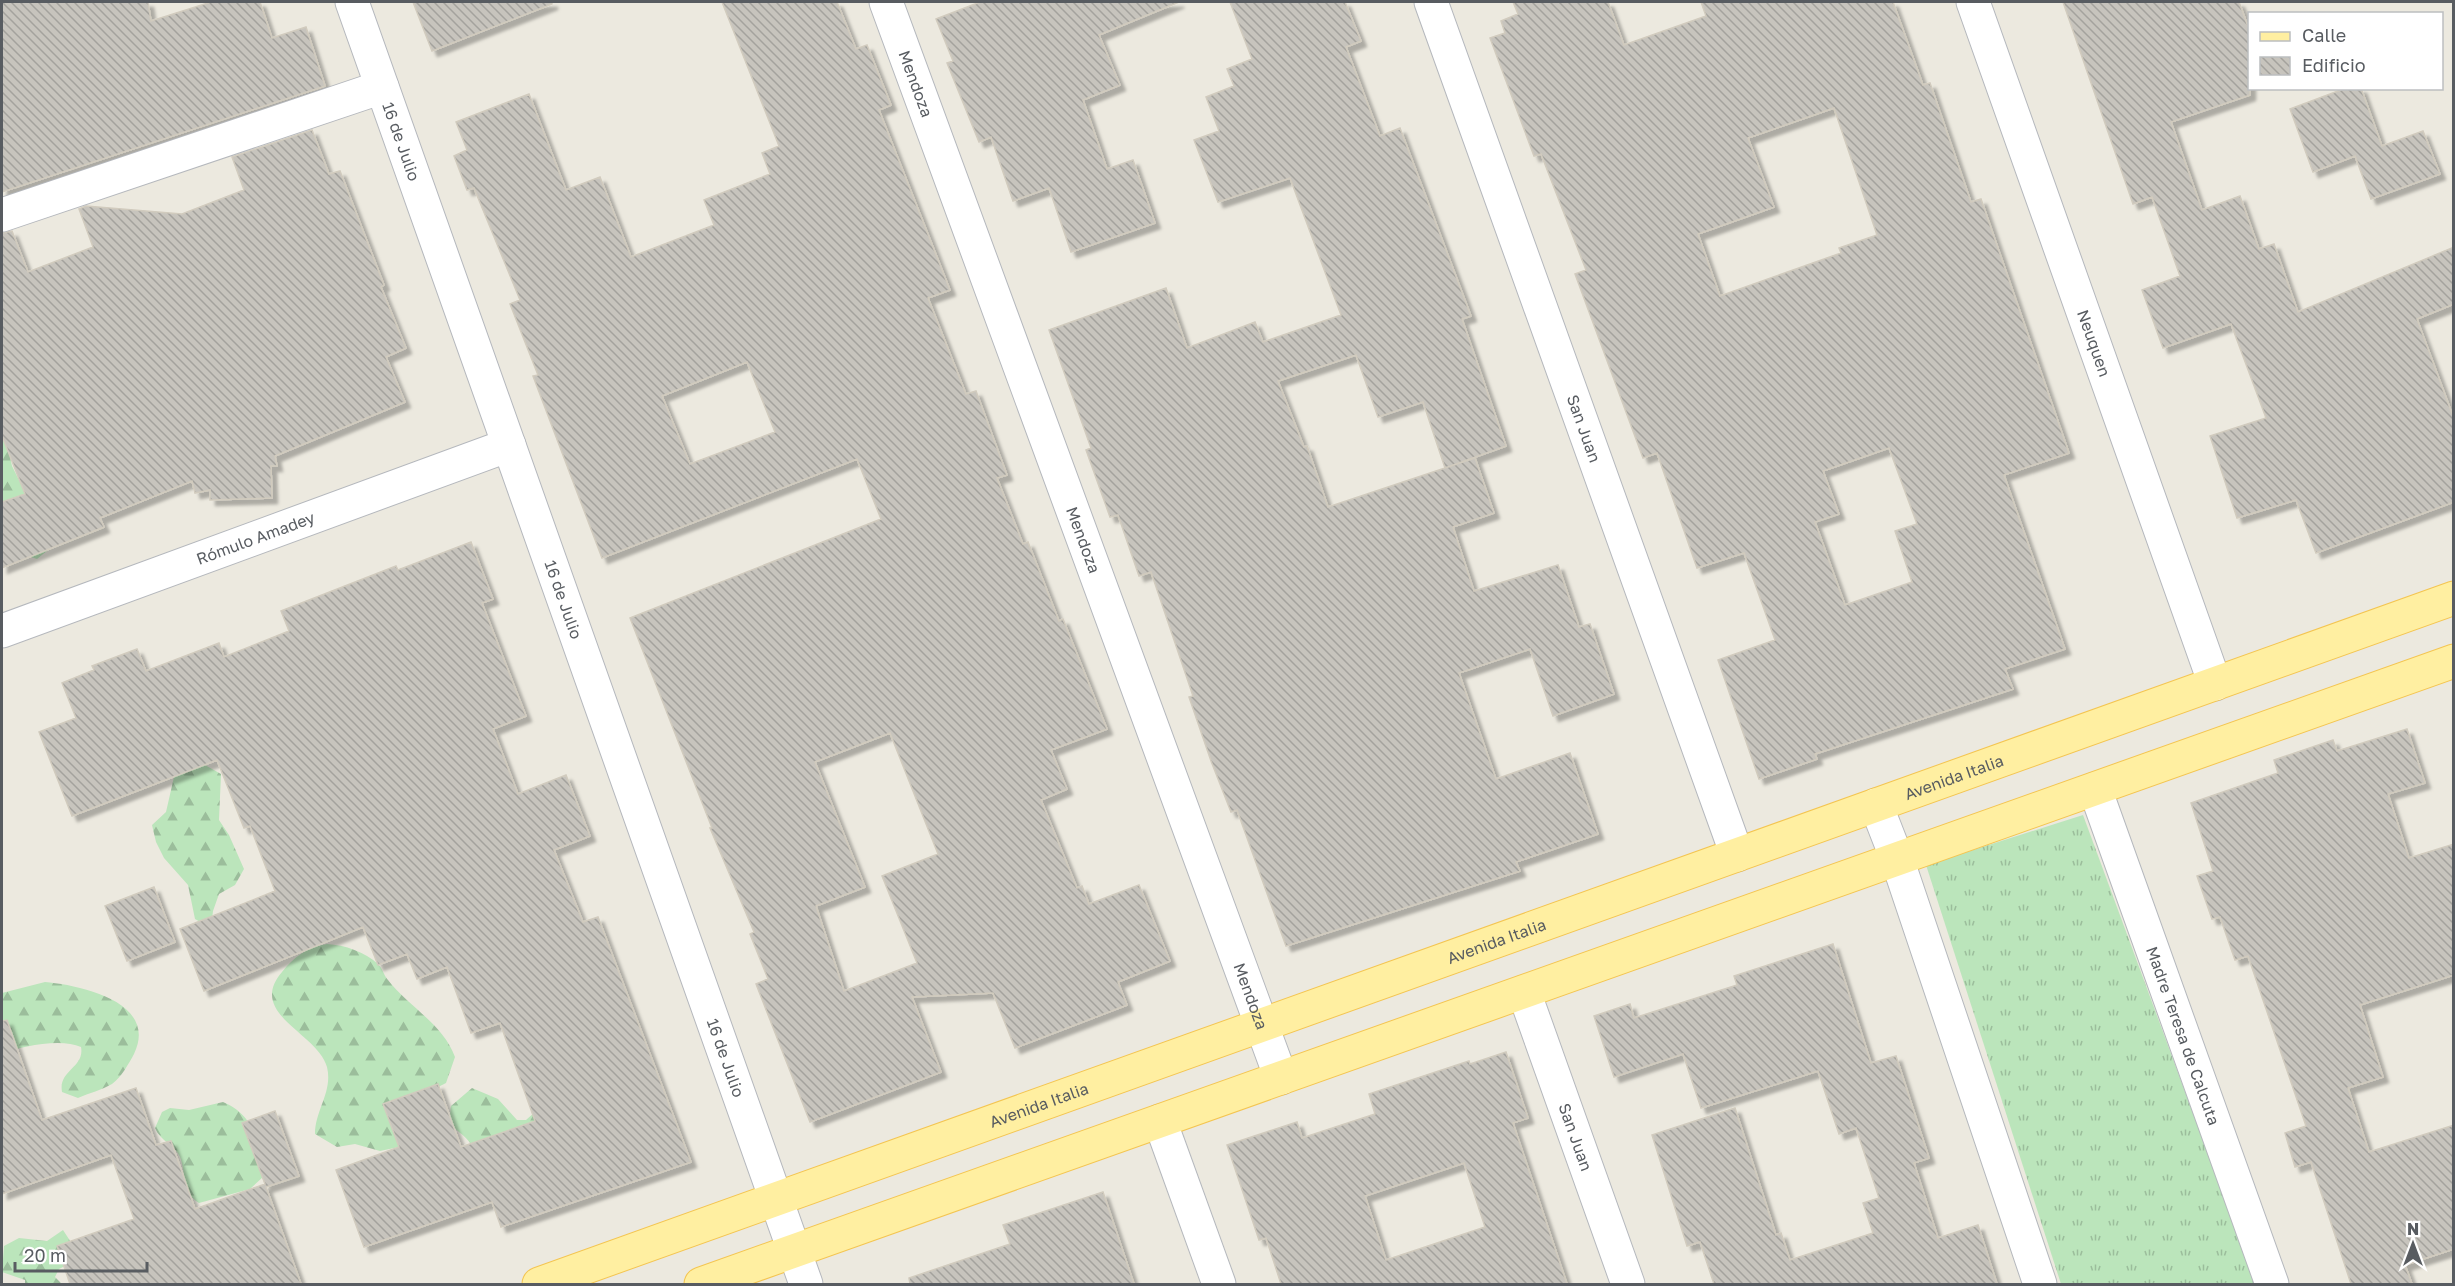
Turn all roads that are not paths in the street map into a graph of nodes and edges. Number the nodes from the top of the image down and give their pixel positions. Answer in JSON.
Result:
{"nodes":[{"id":1,"x":352,"y":2,"type":"edge"},
{"id":2,"x":886,"y":2,"type":"edge"},
{"id":3,"x":1431,"y":2,"type":"edge"},
{"id":4,"x":1973,"y":2,"type":"edge"},
{"id":5,"x":382,"y":87,"type":"junction"},
{"id":6,"x":2,"y":214,"type":"edge"},
{"id":7,"x":509,"y":445,"type":"junction"},
{"id":8,"x":2454,"y":598,"type":"edge"},
{"id":9,"x":2,"y":631,"type":"edge"},
{"id":10,"x":2453,"y":662,"type":"edge"},
{"id":11,"x":2215,"y":684,"type":"junction"},
{"id":12,"x":2095,"y":789,"type":"junction"},
{"id":13,"x":1876,"y":805,"type":"junction"},
{"id":14,"x":1737,"y":855,"type":"junction"},
{"id":15,"x":1897,"y":859,"type":"junction"},
{"id":16,"x":1524,"y":992,"type":"junction"},
{"id":17,"x":1260,"y":1026,"type":"junction"},
{"id":18,"x":1281,"y":1078,"type":"junction"},
{"id":19,"x":1160,"y":1121,"type":"junction"},
{"id":20,"x":775,"y":1200,"type":"junction"},
{"id":21,"x":794,"y":1252,"type":"junction"},
{"id":22,"x":539,"y":1284,"type":"edge"},
{"id":23,"x":701,"y":1284,"type":"edge"},
{"id":24,"x":806,"y":1284,"type":"edge"},
{"id":25,"x":1219,"y":1284,"type":"edge"},
{"id":26,"x":1628,"y":1284,"type":"edge"},
{"id":27,"x":2040,"y":1284,"type":"edge"},
{"id":28,"x":2272,"y":1284,"type":"edge"}],
"edges":[{"from":1,"to":5,"type":"street","name":"16 de Julio"},
{"from":2,"to":17,"type":"street","name":"Mendoza"},
{"from":3,"to":14,"type":"street","name":"San Juan"},
{"from":4,"to":11,"type":"street","name":"Neuquen"},
{"from":5,"to":6,"type":"street"},
{"from":5,"to":7,"type":"street","name":"16 de Julio"},
{"from":7,"to":9,"type":"street","name":"Rómulo Amadey"},
{"from":7,"to":20,"type":"street","name":"16 de Julio"},
{"from":8,"to":11,"type":"main road","name":"Avenida Italia"},
{"from":10,"to":12,"type":"main road"},
{"from":11,"to":13,"type":"main road","name":"Avenida Italia"},
{"from":12,"to":15,"type":"main road"},
{"from":12,"to":28,"type":"street","name":"Madre Teresa de Calcuta"},
{"from":13,"to":14,"type":"main road","name":"Avenida Italia"},
{"from":13,"to":15,"type":"street"},
{"from":14,"to":17,"type":"main road","name":"Avenida Italia"},
{"from":15,"to":16,"type":"main road"},
{"from":15,"to":27,"type":"street"},
{"from":16,"to":18,"type":"main road"},
{"from":16,"to":26,"type":"street","name":"San Juan"},
{"from":17,"to":18,"type":"street","name":"Mendoza"},
{"from":17,"to":20,"type":"main road","name":"Avenida Italia"},
{"from":18,"to":19,"type":"main road"},
{"from":19,"to":21,"type":"main road"},
{"from":19,"to":25,"type":"street"},
{"from":20,"to":21,"type":"street","name":"16 de Julio"},
{"from":20,"to":22,"type":"main road","name":"Avenida Italia"},
{"from":21,"to":23,"type":"main road"},
{"from":21,"to":24,"type":"street","name":"16 de Julio"}]}
